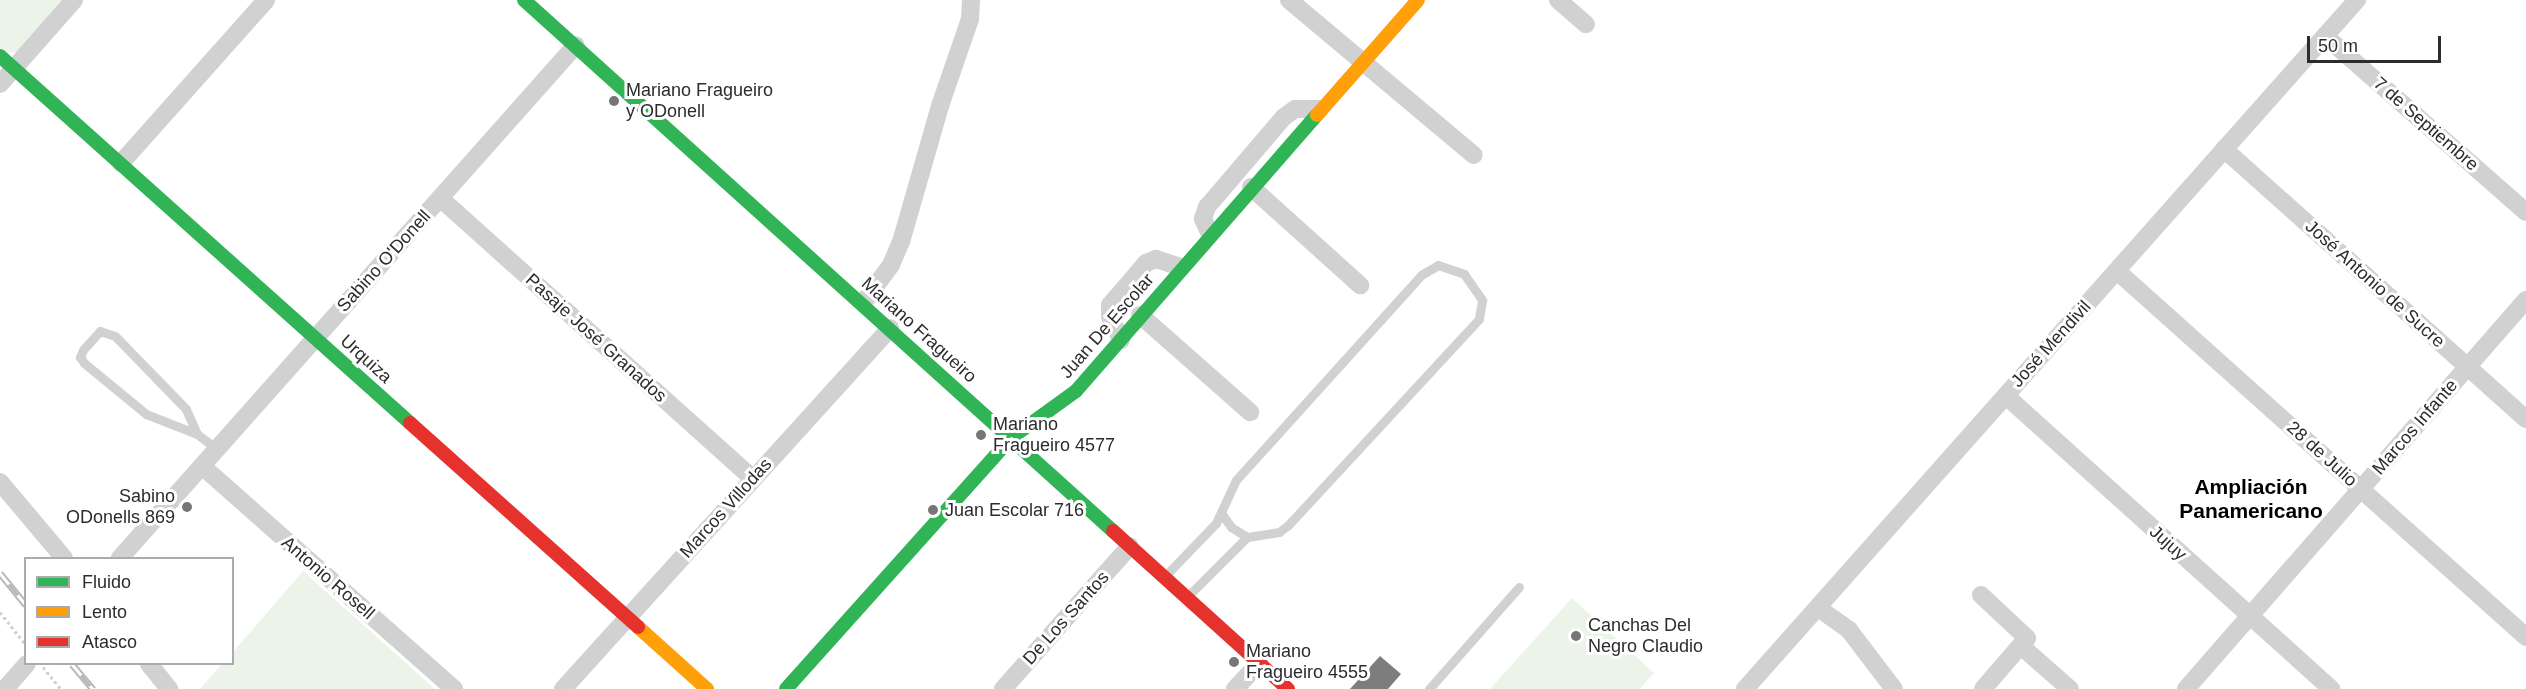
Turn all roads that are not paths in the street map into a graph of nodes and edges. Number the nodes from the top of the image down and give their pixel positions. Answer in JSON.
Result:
{"nodes":[{"id":1,"x":74,"y":0,"type":"edge"},
{"id":2,"x":266,"y":0,"type":"edge"},
{"id":3,"x":971,"y":0,"type":"edge"},
{"id":4,"x":1289,"y":0,"type":"edge"},
{"id":5,"x":1418,"y":0,"type":"edge"},
{"id":6,"x":1558,"y":0,"type":"edge"},
{"id":7,"x":2357,"y":0,"type":"edge"},
{"id":8,"x":529,"y":2,"type":"edge"},
{"id":9,"x":1586,"y":24,"type":"dead end"},
{"id":10,"x":2325,"y":36,"type":"junction"},
{"id":11,"x":576,"y":45,"type":"junction"},
{"id":12,"x":0,"y":56,"type":"edge"},
{"id":13,"x":1361,"y":63,"type":"junction"},
{"id":14,"x":14,"y":68,"type":"junction"},
{"id":15,"x":0,"y":84,"type":"edge"},
{"id":16,"x":1320,"y":109,"type":"junction"},
{"id":17,"x":2224,"y":150,"type":"junction"},
{"id":18,"x":1474,"y":155,"type":"dead end"},
{"id":19,"x":121,"y":163,"type":"junction"},
{"id":20,"x":1251,"y":187,"type":"junction"},
{"id":21,"x":440,"y":198,"type":"junction"},
{"id":22,"x":2526,"y":212,"type":"edge"},
{"id":23,"x":1210,"y":234,"type":"junction"},
{"id":24,"x":1181,"y":267,"type":"junction"},
{"id":25,"x":2117,"y":271,"type":"junction"},
{"id":26,"x":1360,"y":285,"type":"dead end"},
{"id":27,"x":2526,"y":300,"type":"edge"},
{"id":28,"x":863,"y":303,"type":"junction"},
{"id":29,"x":1140,"y":315,"type":"junction"},
{"id":30,"x":890,"y":328,"type":"junction"},
{"id":31,"x":316,"y":338,"type":"junction"},
{"id":32,"x":1121,"y":340,"type":"junction"},
{"id":33,"x":2468,"y":367,"type":"junction"},
{"id":34,"x":2006,"y":396,"type":"junction"},
{"id":35,"x":1250,"y":412,"type":"dead end"},
{"id":36,"x":2526,"y":419,"type":"edge"},
{"id":37,"x":197,"y":434,"type":"junction"},
{"id":38,"x":1011,"y":438,"type":"junction"},
{"id":39,"x":217,"y":449,"type":"junction"},
{"id":40,"x":202,"y":466,"type":"junction"},
{"id":41,"x":752,"y":478,"type":"junction"},
{"id":42,"x":0,"y":482,"type":"edge"},
{"id":43,"x":2360,"y":489,"type":"junction"},
{"id":44,"x":1221,"y":513,"type":"junction"},
{"id":45,"x":1247,"y":537,"type":"junction"},
{"id":46,"x":1130,"y":546,"type":"junction"},
{"id":47,"x":63,"y":557,"type":"edge"},
{"id":48,"x":121,"y":557,"type":"edge"},
{"id":49,"x":1164,"y":578,"type":"junction"},
{"id":50,"x":1520,"y":587,"type":"dead end"},
{"id":51,"x":1981,"y":595,"type":"dead end"},
{"id":52,"x":1186,"y":598,"type":"junction"},
{"id":53,"x":1818,"y":608,"type":"junction"},
{"id":54,"x":2249,"y":616,"type":"junction"},
{"id":55,"x":627,"y":618,"type":"junction"},
{"id":56,"x":2526,"y":637,"type":"edge"},
{"id":57,"x":2020,"y":646,"type":"junction"},
{"id":58,"x":1259,"y":663,"type":"junction"},
{"id":59,"x":25,"y":665,"type":"edge"},
{"id":60,"x":151,"y":665,"type":"edge"},
{"id":61,"x":0,"y":682,"type":"edge"},
{"id":62,"x":5,"y":689,"type":"edge"},
{"id":63,"x":169,"y":689,"type":"edge"},
{"id":64,"x":454,"y":689,"type":"edge"},
{"id":65,"x":563,"y":689,"type":"edge"},
{"id":66,"x":707,"y":689,"type":"edge"},
{"id":67,"x":786,"y":689,"type":"edge"},
{"id":68,"x":1003,"y":689,"type":"edge"},
{"id":69,"x":1235,"y":689,"type":"edge"},
{"id":70,"x":1288,"y":689,"type":"edge"},
{"id":71,"x":1429,"y":689,"type":"edge"},
{"id":72,"x":1746,"y":689,"type":"edge"},
{"id":73,"x":1894,"y":689,"type":"edge"},
{"id":74,"x":1983,"y":689,"type":"edge"},
{"id":75,"x":2070,"y":689,"type":"edge"},
{"id":76,"x":2186,"y":689,"type":"edge"},
{"id":77,"x":2331,"y":689,"type":"edge"}],
"edges":[{"from":1,"to":14,"type":"street"},
{"from":2,"to":19,"type":"street"},
{"from":3,"to":28,"type":"street"},
{"from":4,"to":13,"type":"street"},
{"from":5,"to":13,"type":"street","name":"Juan De Escolar"},
{"from":6,"to":9,"type":"street"},
{"from":7,"to":10,"type":"street","name":"José Mendivil"},
{"from":8,"to":11,"type":"street","name":"Mariano Fragueiro"},
{"from":10,"to":17,"type":"street","name":"José Mendivil"},
{"from":10,"to":22,"type":"street","name":"7 de Septiembre"},
{"from":11,"to":21,"type":"street","name":"Sabino O'Donell"},
{"from":11,"to":28,"type":"street","name":"Mariano Fragueiro"},
{"from":12,"to":14,"type":"street","name":"Urquiza"},
{"from":13,"to":16,"type":"street","name":"Juan De Escolar"},
{"from":13,"to":18,"type":"street"},
{"from":14,"to":15,"type":"street"},
{"from":14,"to":19,"type":"street","name":"Urquiza"},
{"from":16,"to":20,"type":"street","name":"Juan De Escolar"},
{"from":16,"to":23,"type":"street"},
{"from":17,"to":25,"type":"street","name":"José Mendivil"},
{"from":17,"to":33,"type":"street","name":"José Antonio de Sucre"},
{"from":19,"to":31,"type":"street","name":"Urquiza"},
{"from":20,"to":23,"type":"street","name":"Juan De Escolar"},
{"from":20,"to":26,"type":"street"},
{"from":21,"to":31,"type":"street","name":"Sabino O'Donell"},
{"from":21,"to":41,"type":"street","name":"Pasaje José Granados"},
{"from":23,"to":24,"type":"street","name":"Juan De Escolar"},
{"from":24,"to":29,"type":"street","name":"Juan De Escolar"},
{"from":24,"to":32,"type":"street"},
{"from":25,"to":34,"type":"street","name":"José Mendivil"},
{"from":25,"to":43,"type":"street","name":"28 de Julio"},
{"from":27,"to":33,"type":"street","name":"Marcos Infante"},
{"from":28,"to":30,"type":"street","name":"Mariano Fragueiro"},
{"from":29,"to":32,"type":"street","name":"Juan De Escolar"},
{"from":29,"to":35,"type":"street"},
{"from":30,"to":38,"type":"street","name":"Mariano Fragueiro"},
{"from":30,"to":41,"type":"street","name":"Marcos Villodas"},
{"from":31,"to":39,"type":"street","name":"Sabino O'Donell"},
{"from":31,"to":55,"type":"street","name":"Urquiza"},
{"from":32,"to":38,"type":"street","name":"Juan De Escolar"},
{"from":33,"to":36,"type":"street","name":"José Antonio de Sucre"},
{"from":33,"to":43,"type":"street","name":"Marcos Infante"},
{"from":34,"to":53,"type":"street","name":"José Mendivil"},
{"from":34,"to":54,"type":"street","name":"Jujuy"},
{"from":37,"to":37,"type":"lane"},
{"from":37,"to":39,"type":"lane"},
{"from":38,"to":46,"type":"street","name":"Mariano Fragueiro"},
{"from":38,"to":67,"type":"street","name":"Juan De Escolar"},
{"from":39,"to":40,"type":"street","name":"Sabino O'Donell"},
{"from":40,"to":48,"type":"street","name":"Sabino O'Donell"},
{"from":40,"to":64,"type":"street","name":"Antonio Rosell"},
{"from":41,"to":55,"type":"street","name":"Marcos Villodas"},
{"from":42,"to":47,"type":"street"},
{"from":43,"to":54,"type":"street","name":"Marcos Infante"},
{"from":43,"to":56,"type":"street","name":"28 de Julio"},
{"from":44,"to":45,"type":"lane"},
{"from":44,"to":45,"type":"lane"},
{"from":44,"to":49,"type":"lane"},
{"from":45,"to":52,"type":"lane"},
{"from":46,"to":49,"type":"street","name":"Mariano Fragueiro"},
{"from":46,"to":68,"type":"street","name":"De Los Santos"},
{"from":49,"to":52,"type":"street","name":"Mariano Fragueiro"},
{"from":50,"to":71,"type":"lane"},
{"from":51,"to":57,"type":"street"},
{"from":52,"to":58,"type":"street","name":"Mariano Fragueiro"},
{"from":53,"to":72,"type":"street","name":"José Mendivil"},
{"from":53,"to":73,"type":"street"},
{"from":54,"to":76,"type":"street","name":"Marcos Infante"},
{"from":54,"to":77,"type":"street","name":"Jujuy"},
{"from":55,"to":65,"type":"street","name":"Marcos Villodas"},
{"from":55,"to":66,"type":"street","name":"Urquiza"},
{"from":57,"to":74,"type":"street"},
{"from":57,"to":75,"type":"street"},
{"from":58,"to":69,"type":"street"},
{"from":58,"to":70,"type":"street","name":"Mariano Fragueiro"},
{"from":59,"to":62,"type":"street"},
{"from":60,"to":63,"type":"street"},
{"from":61,"to":62,"type":"street"}]}
